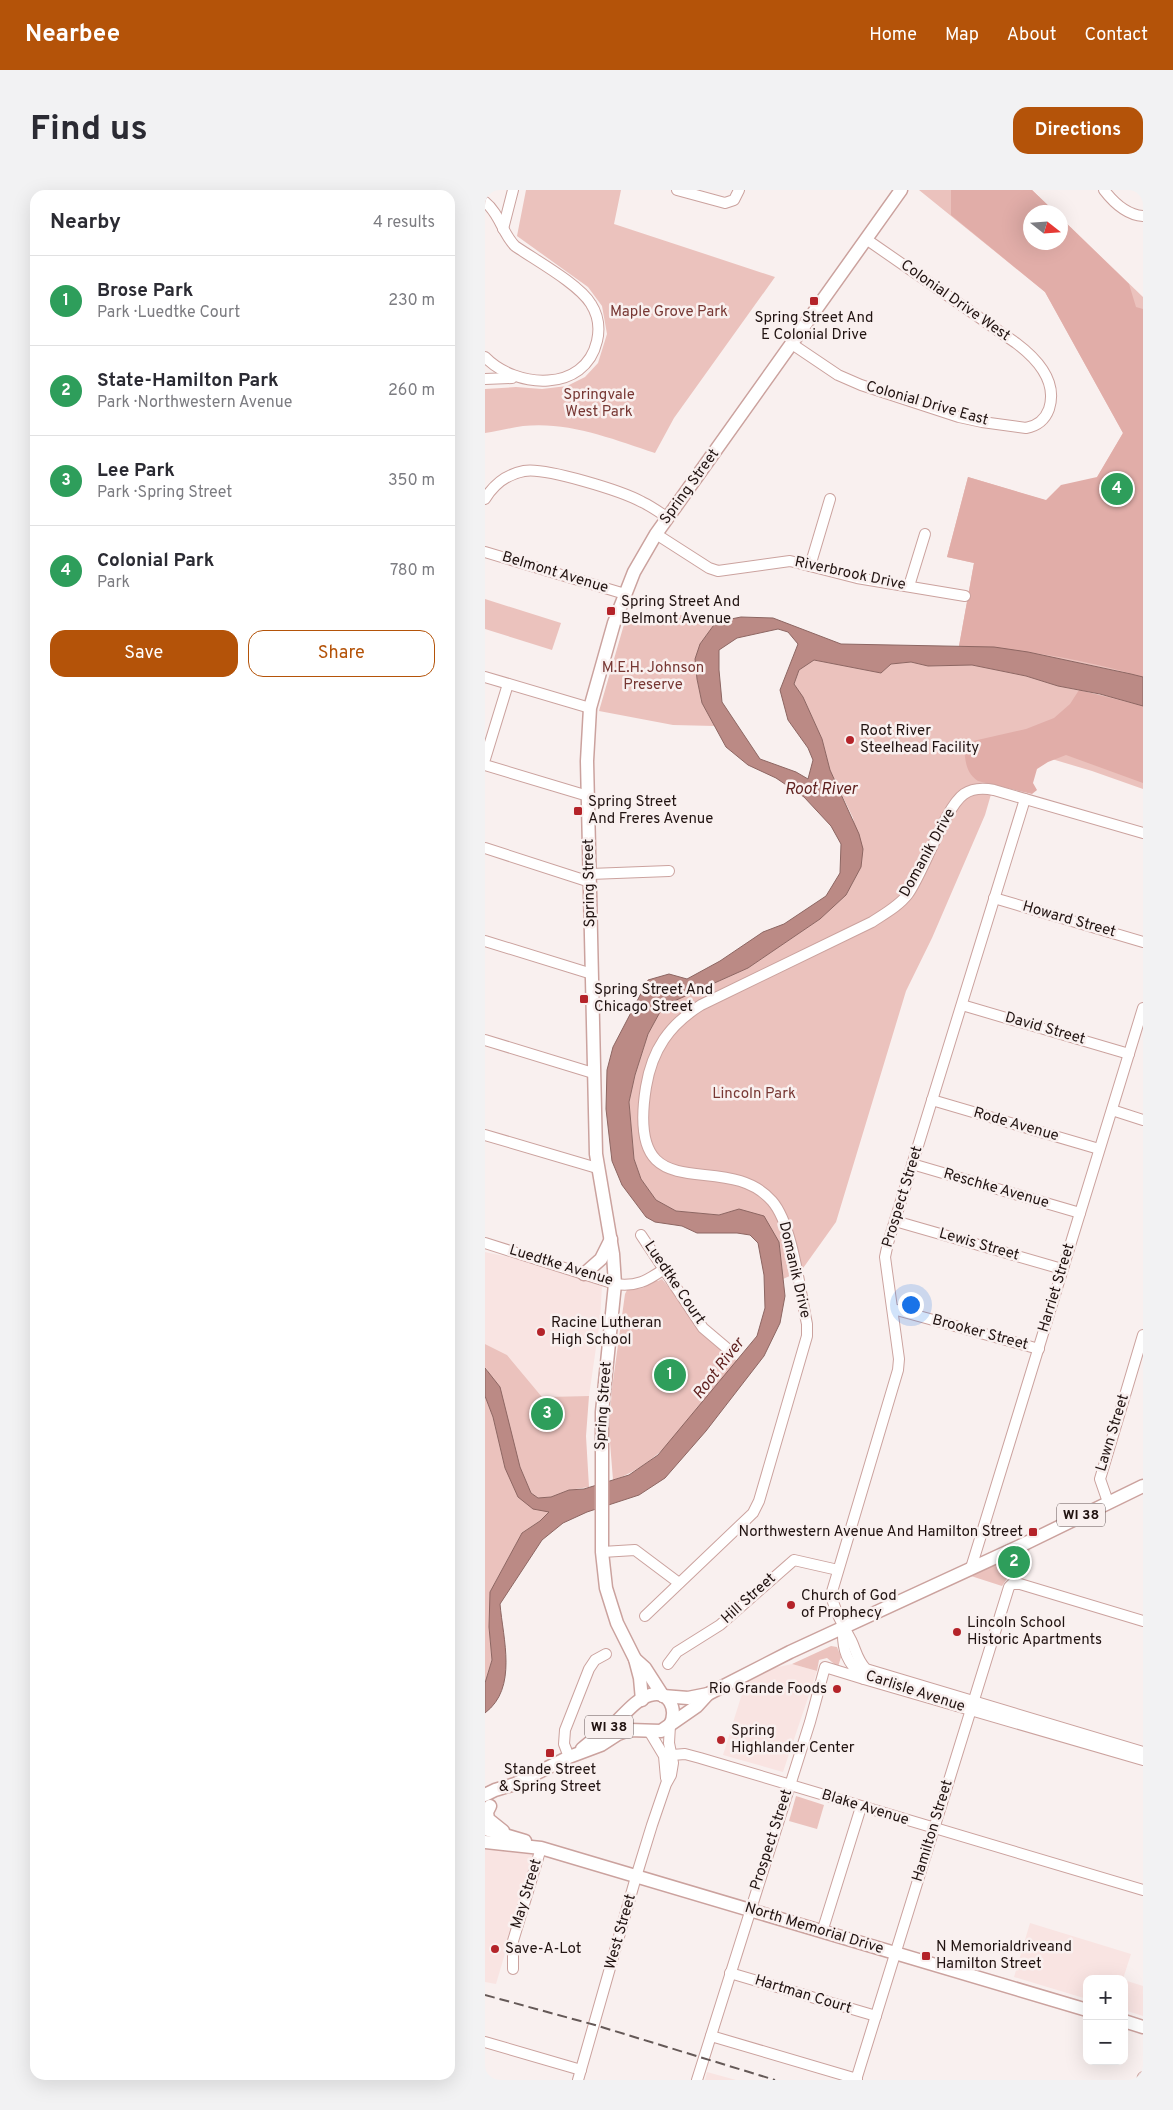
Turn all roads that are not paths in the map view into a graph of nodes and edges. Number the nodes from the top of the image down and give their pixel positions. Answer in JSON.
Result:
{"nodes":[{"id":1,"x":513,"y":190,"type":"edge"},
{"id":2,"x":677,"y":190,"type":"edge"},
{"id":3,"x":739,"y":190,"type":"edge"},
{"id":4,"x":901,"y":190,"type":"edge"},
{"id":5,"x":1104,"y":190,"type":"edge"},
{"id":6,"x":485,"y":202,"type":"edge"},
{"id":7,"x":1143,"y":216,"type":"edge"},
{"id":8,"x":503,"y":229,"type":"junction"},
{"id":9,"x":866,"y":240,"type":"junction"},
{"id":10,"x":792,"y":344,"type":"junction"},
{"id":11,"x":485,"y":357,"type":"edge"},
{"id":12,"x":1040,"y":367,"type":"joint"},
{"id":13,"x":485,"y":379,"type":"edge"},
{"id":14,"x":523,"y":379,"type":"junction"},
{"id":15,"x":485,"y":499,"type":"edge"},
{"id":16,"x":830,"y":499,"type":"dead end"},
{"id":17,"x":668,"y":518,"type":"junction"},
{"id":18,"x":656,"y":534,"type":"junction"},
{"id":19,"x":925,"y":534,"type":"dead end"},
{"id":20,"x":485,"y":552,"type":"edge"},
{"id":21,"x":810,"y":566,"type":"junction"},
{"id":22,"x":909,"y":586,"type":"junction"},
{"id":23,"x":625,"y":594,"type":"junction"},
{"id":24,"x":965,"y":596,"type":"dead end"},
{"id":25,"x":485,"y":677,"type":"edge"},
{"id":26,"x":508,"y":684,"type":"junction"},
{"id":27,"x":590,"y":708,"type":"junction"},
{"id":28,"x":485,"y":758,"type":"edge"},
{"id":29,"x":485,"y":765,"type":"edge"},
{"id":30,"x":588,"y":796,"type":"junction"},
{"id":31,"x":1025,"y":799,"type":"junction"},
{"id":32,"x":1143,"y":833,"type":"edge"},
{"id":33,"x":485,"y":848,"type":"edge"},
{"id":34,"x":669,"y":871,"type":"dead end"},
{"id":35,"x":590,"y":878,"type":"junction"},
{"id":36,"x":994,"y":898,"type":"junction"},
{"id":37,"x":485,"y":941,"type":"edge"},
{"id":38,"x":1143,"y":942,"type":"edge"},
{"id":39,"x":591,"y":974,"type":"junction"},
{"id":40,"x":962,"y":1005,"type":"junction"},
{"id":41,"x":1143,"y":1008,"type":"edge"},
{"id":42,"x":1141,"y":1024,"type":"edge"},
{"id":43,"x":485,"y":1040,"type":"edge"},
{"id":44,"x":1129,"y":1054,"type":"junction"},
{"id":45,"x":593,"y":1073,"type":"junction"},
{"id":46,"x":932,"y":1100,"type":"junction"},
{"id":47,"x":1112,"y":1110,"type":"junction"},
{"id":48,"x":1143,"y":1120,"type":"edge"},
{"id":49,"x":485,"y":1135,"type":"edge"},
{"id":50,"x":1099,"y":1149,"type":"junction"},
{"id":51,"x":912,"y":1164,"type":"junction"},
{"id":52,"x":597,"y":1168,"type":"junction"},
{"id":53,"x":1080,"y":1213,"type":"junction"},
{"id":54,"x":895,"y":1221,"type":"junction"},
{"id":55,"x":641,"y":1235,"type":"dead end"},
{"id":56,"x":611,"y":1239,"type":"junction"},
{"id":57,"x":485,"y":1243,"type":"edge"},
{"id":58,"x":664,"y":1269,"type":"junction"},
{"id":59,"x":1063,"y":1269,"type":"junction"},
{"id":60,"x":584,"y":1274,"type":"junction"},
{"id":61,"x":615,"y":1284,"type":"junction"},
{"id":62,"x":893,"y":1309,"type":"junction"},
{"id":63,"x":1143,"y":1335,"type":"edge"},
{"id":64,"x":1039,"y":1348,"type":"junction"},
{"id":65,"x":729,"y":1350,"type":"dead end"},
{"id":66,"x":1143,"y":1486,"type":"edge"},
{"id":67,"x":1108,"y":1502,"type":"junction"},
{"id":68,"x":602,"y":1552,"type":"junction"},
{"id":69,"x":971,"y":1568,"type":"junction"},
{"id":70,"x":838,"y":1570,"type":"junction"},
{"id":71,"x":679,"y":1583,"type":"junction"},
{"id":72,"x":645,"y":1616,"type":"dead end"},
{"id":73,"x":1143,"y":1621,"type":"edge"},
{"id":74,"x":843,"y":1628,"type":"junction"},
{"id":75,"x":606,"y":1654,"type":"dead end"},
{"id":76,"x":635,"y":1659,"type":"junction"},
{"id":77,"x":668,"y":1664,"type":"dead end"},
{"id":78,"x":864,"y":1678,"type":"junction"},
{"id":79,"x":708,"y":1694,"type":"junction"},
{"id":80,"x":663,"y":1696,"type":"junction"},
{"id":81,"x":641,"y":1700,"type":"junction"},
{"id":82,"x":973,"y":1705,"type":"junction"},
{"id":83,"x":670,"y":1725,"type":"junction"},
{"id":84,"x":649,"y":1731,"type":"junction"},
{"id":85,"x":1119,"y":1749,"type":"junction"},
{"id":86,"x":1143,"y":1752,"type":"edge"},
{"id":87,"x":672,"y":1755,"type":"junction"},
{"id":88,"x":573,"y":1756,"type":"junction"},
{"id":89,"x":1143,"y":1760,"type":"edge"},
{"id":90,"x":666,"y":1784,"type":"junction"},
{"id":91,"x":789,"y":1785,"type":"junction"},
{"id":92,"x":487,"y":1803,"type":"edge"},
{"id":93,"x":861,"y":1807,"type":"junction"},
{"id":94,"x":933,"y":1828,"type":"junction"},
{"id":95,"x":485,"y":1829,"type":"edge"},
{"id":96,"x":485,"y":1835,"type":"edge"},
{"id":97,"x":509,"y":1835,"type":"junction"},
{"id":98,"x":485,"y":1842,"type":"edge"},
{"id":99,"x":541,"y":1848,"type":"junction"},
{"id":100,"x":636,"y":1877,"type":"junction"},
{"id":101,"x":1143,"y":1890,"type":"edge"},
{"id":102,"x":750,"y":1910,"type":"junction"},
{"id":103,"x":822,"y":1932,"type":"junction"},
{"id":104,"x":895,"y":1953,"type":"junction"},
{"id":105,"x":513,"y":1969,"type":"dead end"},
{"id":106,"x":730,"y":1973,"type":"junction"},
{"id":107,"x":1083,"y":2009,"type":"edge"},
{"id":108,"x":876,"y":2016,"type":"junction"},
{"id":109,"x":1128,"y":2022,"type":"edge"},
{"id":110,"x":1143,"y":2027,"type":"edge"},
{"id":111,"x":711,"y":2036,"type":"junction"},
{"id":112,"x":485,"y":2042,"type":"edge"},
{"id":113,"x":580,"y":2075,"type":"edge"},
{"id":114,"x":697,"y":2080,"type":"edge"},
{"id":115,"x":856,"y":2080,"type":"edge"}],
"edges":[{"from":1,"to":8,"type":"street"},
{"from":2,"to":3,"type":"street"},
{"from":4,"to":9,"type":"main road","name":"Spring Street"},
{"from":5,"to":7,"type":"street"},
{"from":6,"to":8,"type":"street"},
{"from":8,"to":14,"type":"street"},
{"from":9,"to":10,"type":"main road","name":"Spring Street"},
{"from":9,"to":12,"type":"street","name":"Colonial Drive West"},
{"from":10,"to":12,"type":"street","name":"Colonial Drive East"},
{"from":10,"to":17,"type":"main road","name":"Spring Street"},
{"from":11,"to":14,"type":"street"},
{"from":13,"to":14,"type":"street"},
{"from":15,"to":17,"type":"street"},
{"from":16,"to":21,"type":"street"},
{"from":17,"to":18,"type":"main road","name":"Spring Street"},
{"from":18,"to":21,"type":"street","name":"Riverbrook Drive"},
{"from":18,"to":23,"type":"main road","name":"Spring Street"},
{"from":19,"to":22,"type":"street"},
{"from":20,"to":23,"type":"street","name":"Belmont Avenue"},
{"from":21,"to":22,"type":"street","name":"Riverbrook Drive"},
{"from":22,"to":24,"type":"street","name":"Riverbrook Drive"},
{"from":23,"to":27,"type":"main road","name":"Spring Street"},
{"from":25,"to":26,"type":"street"},
{"from":26,"to":27,"type":"street"},
{"from":26,"to":28,"type":"street"},
{"from":27,"to":30,"type":"main road","name":"Spring Street"},
{"from":29,"to":30,"type":"street"},
{"from":30,"to":35,"type":"main road","name":"Spring Street"},
{"from":31,"to":32,"type":"street","name":"Domanik Drive"},
{"from":31,"to":36,"type":"street","name":"Prospect Street"},
{"from":31,"to":71,"type":"street","name":"Domanik Drive"},
{"from":33,"to":35,"type":"street"},
{"from":34,"to":35,"type":"street"},
{"from":35,"to":39,"type":"main road","name":"Spring Street"},
{"from":36,"to":38,"type":"street","name":"Howard Street"},
{"from":36,"to":40,"type":"street","name":"Prospect Street"},
{"from":37,"to":39,"type":"street"},
{"from":39,"to":45,"type":"main road","name":"Spring Street"},
{"from":40,"to":44,"type":"street","name":"David Street"},
{"from":40,"to":46,"type":"street","name":"Prospect Street"},
{"from":41,"to":42,"type":"street","name":"Harriet Street"},
{"from":42,"to":44,"type":"street","name":"Harriet Street"},
{"from":43,"to":45,"type":"street"},
{"from":44,"to":47,"type":"street","name":"Harriet Street"},
{"from":45,"to":52,"type":"main road","name":"Spring Street"},
{"from":46,"to":50,"type":"street","name":"Rode Avenue"},
{"from":46,"to":51,"type":"street","name":"Prospect Street"},
{"from":47,"to":48,"type":"street"},
{"from":47,"to":50,"type":"street","name":"Harriet Street"},
{"from":49,"to":52,"type":"street"},
{"from":50,"to":53,"type":"street","name":"Harriet Street"},
{"from":51,"to":53,"type":"street","name":"Reschke Avenue"},
{"from":51,"to":54,"type":"street","name":"Prospect Street"},
{"from":52,"to":56,"type":"main road","name":"Spring Street"},
{"from":53,"to":59,"type":"street","name":"Harriet Street"},
{"from":54,"to":59,"type":"street","name":"Lewis Street"},
{"from":54,"to":62,"type":"street","name":"Prospect Street"},
{"from":55,"to":58,"type":"street","name":"Luedtke Court"},
{"from":56,"to":60,"type":"main road"},
{"from":56,"to":61,"type":"main road","name":"Spring Street"},
{"from":57,"to":60,"type":"street","name":"Luedtke Avenue"},
{"from":58,"to":61,"type":"street","name":"Luedtke Avenue"},
{"from":58,"to":65,"type":"street","name":"Luedtke Court"},
{"from":59,"to":64,"type":"street","name":"Harriet Street"},
{"from":60,"to":61,"type":"street","name":"Luedtke Avenue"},
{"from":61,"to":68,"type":"main road","name":"Spring Street"},
{"from":62,"to":64,"type":"street","name":"Brooker Street"},
{"from":62,"to":70,"type":"street","name":"Prospect Street"},
{"from":63,"to":67,"type":"street","name":"Lawn Street"},
{"from":64,"to":69,"type":"street","name":"Harriet Street"},
{"from":66,"to":67,"type":"main road","number":"WI 38"},
{"from":67,"to":69,"type":"main road","number":"WI 38"},
{"from":68,"to":71,"type":"street"},
{"from":68,"to":76,"type":"main road","name":"Spring Street"},
{"from":69,"to":74,"type":"main road","number":"WI 38"},
{"from":70,"to":74,"type":"street","name":"Prospect Street"},
{"from":70,"to":77,"type":"street","name":"Hill Street"},
{"from":71,"to":72,"type":"street","name":"Domanik Drive"},
{"from":73,"to":82,"type":"street","name":"Hamilton Street"},
{"from":74,"to":78,"type":"street","name":"Carlisle Avenue"},
{"from":74,"to":79,"type":"main road","number":"WI 38"},
{"from":74,"to":82,"type":"street","name":"Carlisle Avenue"},
{"from":75,"to":88,"type":"street"},
{"from":76,"to":80,"type":"main road","name":"Spring Street"},
{"from":76,"to":81,"type":"main road","name":"Spring Street"},
{"from":78,"to":82,"type":"street","name":"Carlisle Avenue"},
{"from":78,"to":91,"type":"street","name":"Prospect Street"},
{"from":79,"to":80,"type":"main road","number":"WI 38"},
{"from":79,"to":83,"type":"main road","number":"WI 38"},
{"from":80,"to":81,"type":"main road","number":"WI 38"},
{"from":80,"to":83,"type":"main road"},
{"from":81,"to":84,"type":"main road"},
{"from":81,"to":88,"type":"main road","number":"WI 38"},
{"from":82,"to":85,"type":"street","name":"Carlisle Avenue"},
{"from":82,"to":94,"type":"street","name":"Hamilton Street"},
{"from":83,"to":84,"type":"main road","number":"WI 38"},
{"from":83,"to":87,"type":"street","name":"West Street"},
{"from":84,"to":88,"type":"main road","number":"WI 38"},
{"from":84,"to":90,"type":"street","name":"West Street"},
{"from":85,"to":86,"type":"street","name":"Carlisle Avenue"},
{"from":85,"to":89,"type":"street","name":"Carlisle Avenue"},
{"from":87,"to":90,"type":"street","name":"West Street"},
{"from":87,"to":91,"type":"street","name":"Blake Avenue"},
{"from":88,"to":92,"type":"main road","number":"WI 38"},
{"from":90,"to":100,"type":"street","name":"West Street"},
{"from":91,"to":93,"type":"street","name":"Blake Avenue"},
{"from":91,"to":102,"type":"street","name":"Prospect Street"},
{"from":92,"to":97,"type":"main road"},
{"from":93,"to":94,"type":"street","name":"Blake Avenue"},
{"from":93,"to":103,"type":"street"},
{"from":94,"to":101,"type":"street","name":"Blake Avenue"},
{"from":94,"to":104,"type":"street","name":"Hamilton Street"},
{"from":95,"to":97,"type":"main road","name":"North Memorial Drive"},
{"from":96,"to":97,"type":"main road"},
{"from":97,"to":99,"type":"main road","name":"North Memorial Drive"},
{"from":98,"to":99,"type":"main road","name":"North Memorial Drive"},
{"from":99,"to":100,"type":"main road","name":"North Memorial Drive"},
{"from":99,"to":105,"type":"street","name":"May Street"},
{"from":100,"to":102,"type":"main road","name":"North Memorial Drive"},
{"from":100,"to":113,"type":"street","name":"West Street"},
{"from":102,"to":103,"type":"main road","name":"North Memorial Drive"},
{"from":102,"to":106,"type":"street","name":"Prospect Street"},
{"from":103,"to":104,"type":"main road","name":"North Memorial Drive"},
{"from":104,"to":107,"type":"main road","name":"North Memorial Drive"},
{"from":104,"to":108,"type":"street","name":"Hamilton Street"},
{"from":106,"to":108,"type":"street","name":"Hartman Court"},
{"from":106,"to":111,"type":"street","name":"Prospect Street"},
{"from":108,"to":115,"type":"street","name":"Hamilton Street"},
{"from":109,"to":110,"type":"main road"},
{"from":111,"to":114,"type":"street","name":"Prospect Street"},
{"from":111,"to":115,"type":"street"},
{"from":112,"to":113,"type":"street"}]}
